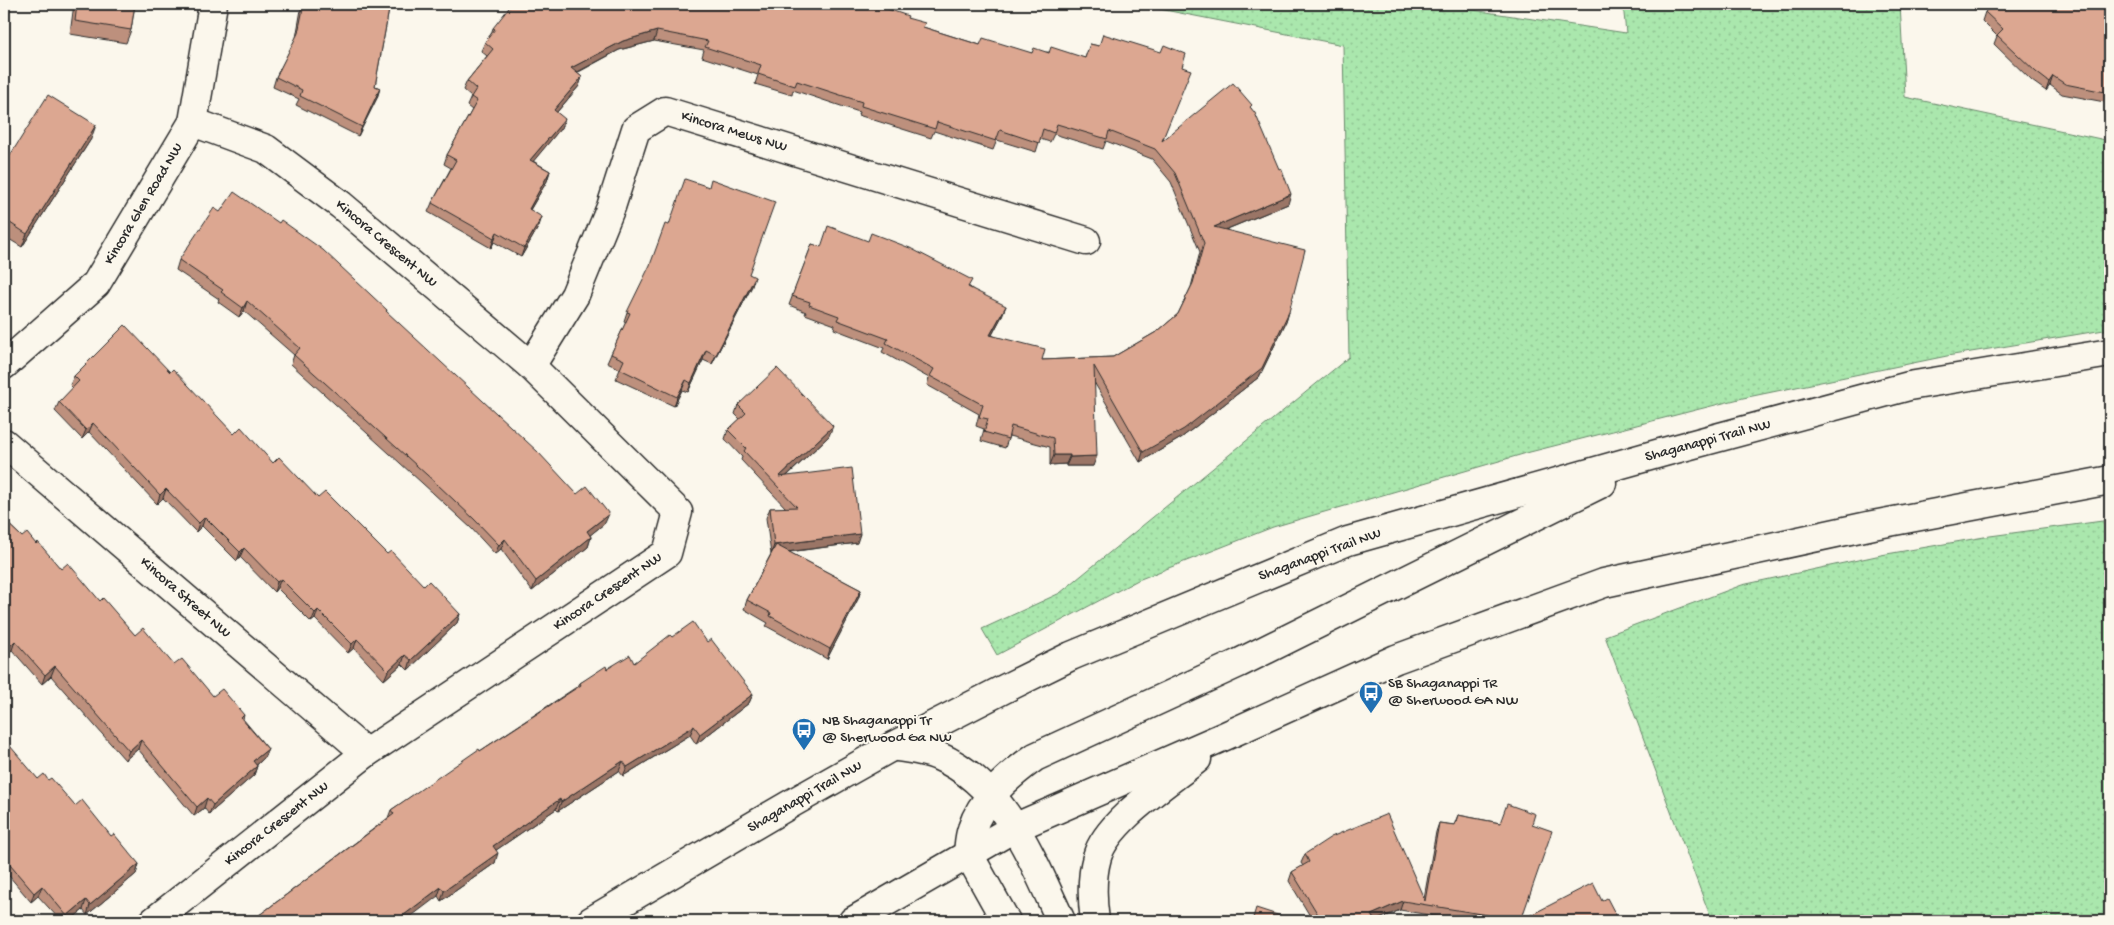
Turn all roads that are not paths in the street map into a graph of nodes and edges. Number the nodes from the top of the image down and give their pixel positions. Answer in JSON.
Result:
{"nodes":[{"id":1,"x":213,"y":4,"type":"edge"},
{"id":2,"x":193,"y":122,"type":"junction"},
{"id":3,"x":1086,"y":241,"type":"dead end"},
{"id":4,"x":2110,"y":353,"type":"edge"},
{"id":5,"x":4,"y":365,"type":"edge"},
{"id":6,"x":531,"y":366,"type":"junction"},
{"id":7,"x":4,"y":442,"type":"edge"},
{"id":8,"x":1664,"y":452,"type":"junction"},
{"id":9,"x":2110,"y":480,"type":"edge"},
{"id":10,"x":1226,"y":736,"type":"junction"},
{"id":11,"x":893,"y":746,"type":"junction"},
{"id":12,"x":366,"y":753,"type":"junction"},
{"id":13,"x":993,"y":795,"type":"junction"},
{"id":14,"x":1014,"y":828,"type":"junction"},
{"id":15,"x":968,"y":853,"type":"junction"},
{"id":16,"x":154,"y":921,"type":"edge"},
{"id":17,"x":591,"y":921,"type":"edge"},
{"id":18,"x":853,"y":921,"type":"edge"},
{"id":19,"x":1006,"y":921,"type":"edge"},
{"id":20,"x":1061,"y":921,"type":"edge"},
{"id":21,"x":1095,"y":921,"type":"edge"}],
"edges":[{"from":1,"to":2,"type":"main road","name":"Kincora Glen Road NW"},
{"from":2,"to":5,"type":"main road","name":"Kincora Glen Road NW"},
{"from":2,"to":6,"type":"main road","name":"Kincora Crescent NW"},
{"from":3,"to":6,"type":"main road","name":"Kincora Mews NW"},
{"from":4,"to":8,"type":"main road","name":"Shaganappi Trail NW"},
{"from":6,"to":12,"type":"main road","name":"Kincora Crescent NW"},
{"from":7,"to":12,"type":"main road","name":"Kincora Street NW"},
{"from":8,"to":11,"type":"main road","name":"Shaganappi Trail NW"},
{"from":8,"to":13,"type":"main road"},
{"from":9,"to":10,"type":"main road"},
{"from":10,"to":14,"type":"main road"},
{"from":10,"to":21,"type":"main road"},
{"from":11,"to":13,"type":"main road"},
{"from":11,"to":17,"type":"main road","name":"Shaganappi Trail NW"},
{"from":12,"to":16,"type":"main road","name":"Kincora Crescent NW"},
{"from":13,"to":14,"type":"main road"},
{"from":13,"to":15,"type":"main road"},
{"from":14,"to":15,"type":"main road"},
{"from":14,"to":20,"type":"main road"},
{"from":15,"to":18,"type":"main road"},
{"from":15,"to":19,"type":"main road"}]}
